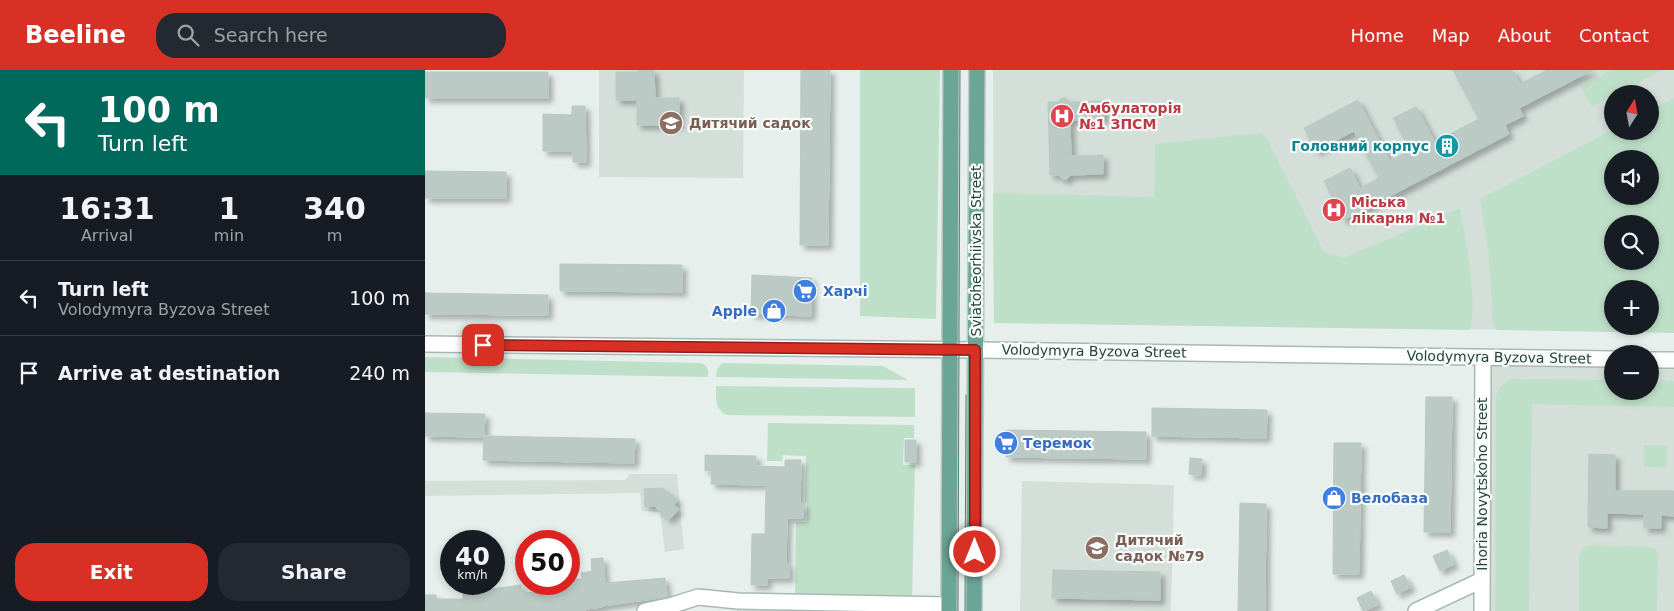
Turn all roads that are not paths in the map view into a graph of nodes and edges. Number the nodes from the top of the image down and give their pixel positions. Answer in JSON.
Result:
{"nodes":[{"id":1,"x":951,"y":70,"type":"edge"},
{"id":2,"x":977,"y":70,"type":"edge"},
{"id":3,"x":425,"y":344,"type":"edge"},
{"id":4,"x":950,"y":350,"type":"junction"},
{"id":5,"x":975,"y":350,"type":"junction"},
{"id":6,"x":1483,"y":357,"type":"junction"},
{"id":7,"x":1604,"y":359,"type":"edge"},
{"id":8,"x":1659,"y":360,"type":"edge"},
{"id":9,"x":1674,"y":360,"type":"edge"},
{"id":10,"x":1481,"y":580,"type":"junction"},
{"id":11,"x":949,"y":608,"type":"edge"},
{"id":12,"x":645,"y":611,"type":"edge"},
{"id":13,"x":974,"y":611,"type":"edge"},
{"id":14,"x":1416,"y":611,"type":"edge"},
{"id":15,"x":1482,"y":611,"type":"edge"}],
"edges":[{"from":1,"to":4,"type":"main road","name":"Sviatoheorhiivska Street"},
{"from":2,"to":5,"type":"main road","name":"Sviatoheorhiivska Street"},
{"from":3,"to":4,"type":"street","name":"Volodymyra Byzova Street"},
{"from":4,"to":5,"type":"street","name":"Volodymyra Byzova Street"},
{"from":4,"to":11,"type":"main road","name":"Sviatoheorhiivska Street"},
{"from":5,"to":6,"type":"street","name":"Volodymyra Byzova Street"},
{"from":5,"to":13,"type":"main road","name":"Sviatoheorhiivska Street"},
{"from":6,"to":7,"type":"street","name":"Volodymyra Byzova Street"},
{"from":6,"to":10,"type":"street","name":"Ihoria Novytskoho Street"},
{"from":8,"to":9,"type":"street"},
{"from":10,"to":14,"type":"street"},
{"from":10,"to":15,"type":"street","name":"Ihoria Novytskoho Street"},
{"from":11,"to":12,"type":"street"}]}
